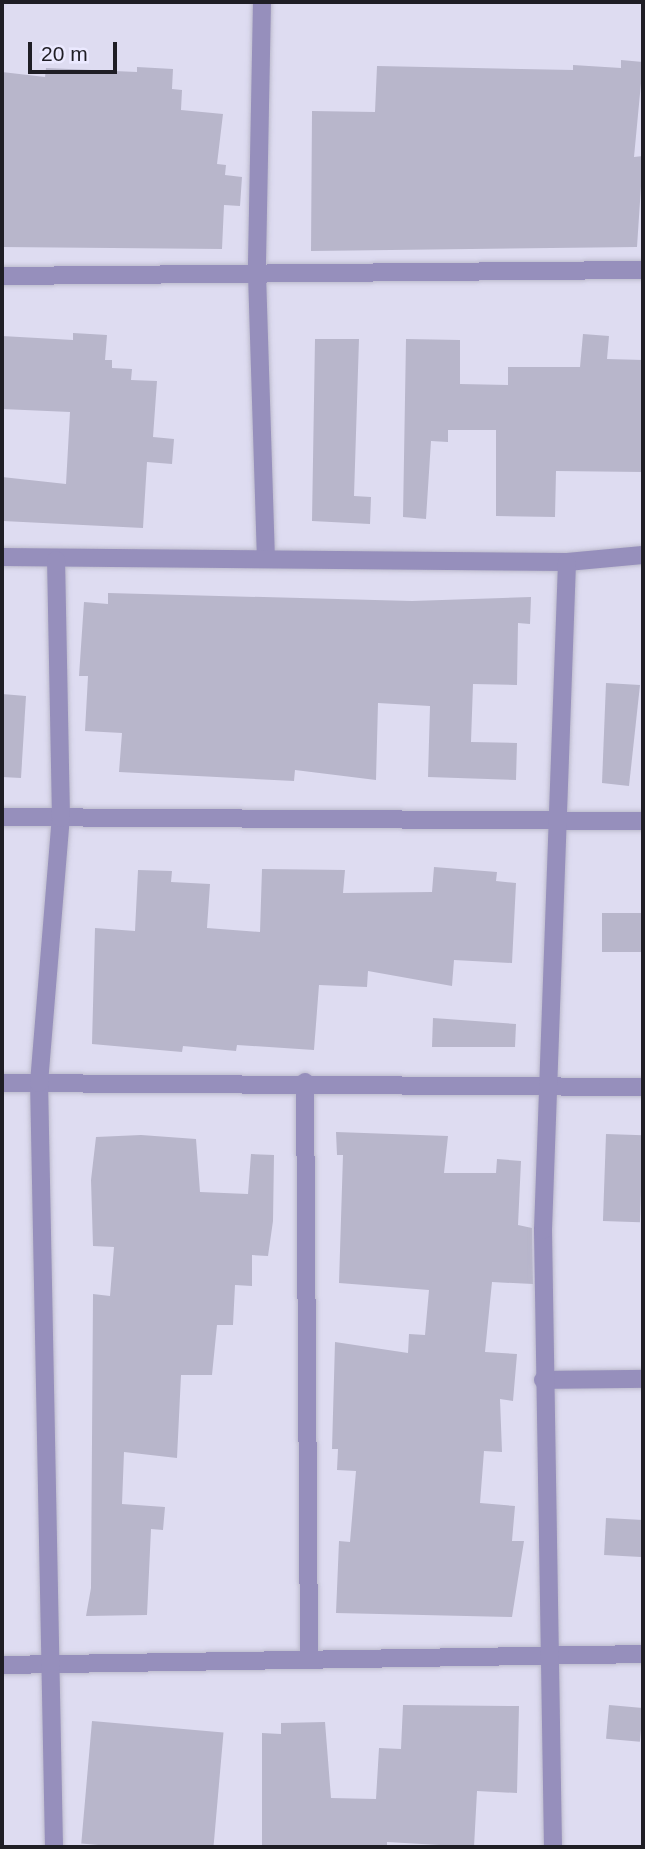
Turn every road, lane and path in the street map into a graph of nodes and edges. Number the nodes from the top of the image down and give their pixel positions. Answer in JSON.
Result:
{"nodes":[{"id":1,"x":262,"y":2,"type":"edge"},
{"id":2,"x":643,"y":270,"type":"edge"},
{"id":3,"x":257,"y":274,"type":"junction"},
{"id":4,"x":2,"y":276,"type":"edge"},
{"id":5,"x":266,"y":555,"type":"junction"},
{"id":6,"x":643,"y":555,"type":"edge"},
{"id":7,"x":2,"y":557,"type":"edge"},
{"id":8,"x":57,"y":560,"type":"junction"},
{"id":9,"x":567,"y":562,"type":"junction"},
{"id":10,"x":2,"y":817,"type":"edge"},
{"id":11,"x":61,"y":818,"type":"junction"},
{"id":12,"x":555,"y":821,"type":"junction"},
{"id":13,"x":643,"y":821,"type":"edge"},
{"id":14,"x":305,"y":1082,"type":"junction"},
{"id":15,"x":2,"y":1083,"type":"edge"},
{"id":16,"x":39,"y":1083,"type":"junction"},
{"id":17,"x":544,"y":1087,"type":"junction"},
{"id":18,"x":643,"y":1087,"type":"edge"},
{"id":19,"x":643,"y":1379,"type":"edge"},
{"id":20,"x":543,"y":1380,"type":"junction"},
{"id":21,"x":643,"y":1654,"type":"edge"},
{"id":22,"x":549,"y":1655,"type":"junction"},
{"id":23,"x":309,"y":1659,"type":"junction"},
{"id":24,"x":2,"y":1665,"type":"edge"},
{"id":25,"x":47,"y":1666,"type":"junction"},
{"id":26,"x":54,"y":1847,"type":"edge"},
{"id":27,"x":553,"y":1847,"type":"edge"}],
"edges":[{"from":1,"to":3,"type":"street"},
{"from":2,"to":3,"type":"street"},
{"from":3,"to":4,"type":"street"},
{"from":3,"to":5,"type":"street"},
{"from":5,"to":8,"type":"street"},
{"from":5,"to":9,"type":"street"},
{"from":6,"to":9,"type":"street"},
{"from":7,"to":8,"type":"street"},
{"from":8,"to":11,"type":"street"},
{"from":9,"to":12,"type":"street"},
{"from":10,"to":11,"type":"street"},
{"from":11,"to":12,"type":"street"},
{"from":11,"to":16,"type":"street"},
{"from":12,"to":13,"type":"street"},
{"from":12,"to":17,"type":"street"},
{"from":14,"to":16,"type":"street"},
{"from":14,"to":17,"type":"street"},
{"from":14,"to":23,"type":"street"},
{"from":15,"to":16,"type":"street"},
{"from":16,"to":25,"type":"street"},
{"from":17,"to":18,"type":"street"},
{"from":17,"to":20,"type":"street"},
{"from":19,"to":20,"type":"street"},
{"from":20,"to":22,"type":"street"},
{"from":21,"to":22,"type":"street"},
{"from":22,"to":23,"type":"street"},
{"from":22,"to":27,"type":"street"},
{"from":23,"to":25,"type":"street"},
{"from":24,"to":25,"type":"street"},
{"from":25,"to":26,"type":"street"}]}
